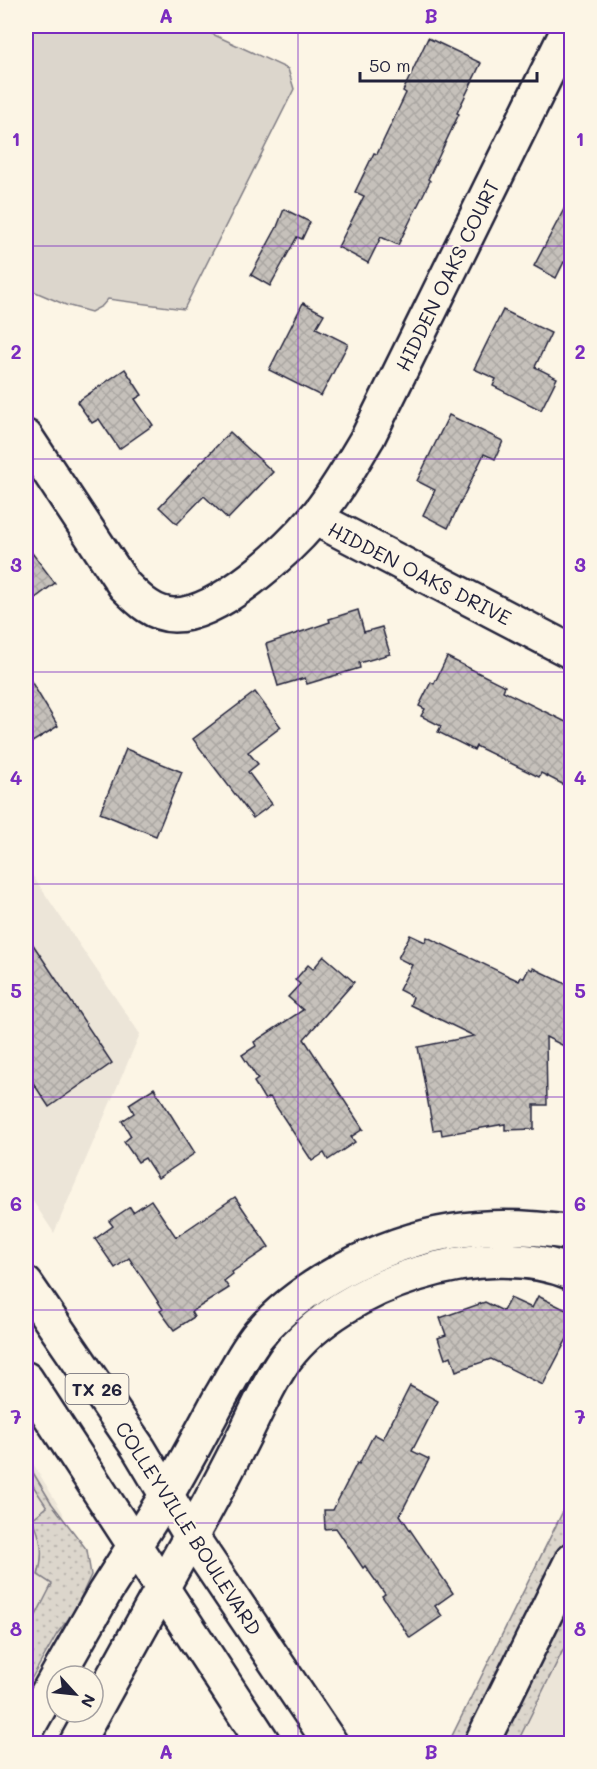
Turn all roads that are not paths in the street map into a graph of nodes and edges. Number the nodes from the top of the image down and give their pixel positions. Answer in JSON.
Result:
{"nodes":[{"id":1,"x":570,"y":26,"type":"edge"},
{"id":2,"x":26,"y":437,"type":"edge"},
{"id":3,"x":315,"y":518,"type":"junction"},
{"id":4,"x":572,"y":652,"type":"edge"},
{"id":5,"x":498,"y":1227,"type":"junction"},
{"id":6,"x":572,"y":1233,"type":"edge"},
{"id":7,"x":496,"y":1262,"type":"junction"},
{"id":8,"x":337,"y":1273,"type":"junction"},
{"id":9,"x":572,"y":1273,"type":"edge"},
{"id":10,"x":26,"y":1284,"type":"edge"},
{"id":11,"x":340,"y":1309,"type":"junction"},
{"id":12,"x":26,"y":1379,"type":"edge"},
{"id":13,"x":166,"y":1496,"type":"junction"},
{"id":14,"x":191,"y":1536,"type":"junction"},
{"id":15,"x":134,"y":1545,"type":"junction"},
{"id":16,"x":572,"y":1560,"type":"edge"},
{"id":17,"x":162,"y":1589,"type":"junction"},
{"id":18,"x":26,"y":1731,"type":"edge"},
{"id":19,"x":76,"y":1743,"type":"edge"},
{"id":20,"x":264,"y":1743,"type":"edge"},
{"id":21,"x":331,"y":1743,"type":"edge"},
{"id":22,"x":481,"y":1743,"type":"edge"}],
"edges":[{"from":1,"to":3,"type":"street","name":"HIDDEN OAKS COURT"},
{"from":2,"to":3,"type":"street","name":"HIDDEN OAKS DRIVE"},
{"from":3,"to":4,"type":"street","name":"HIDDEN OAKS DRIVE"},
{"from":5,"to":6,"type":"street"},
{"from":5,"to":7,"type":"street"},
{"from":5,"to":8,"type":"street"},
{"from":7,"to":9,"type":"street"},
{"from":7,"to":11,"type":"street"},
{"from":8,"to":11,"type":"street"},
{"from":8,"to":13,"type":"street"},
{"from":10,"to":13,"type":"street","name":"COLLEYVILLE BOULEVARD","number":"TX 26"},
{"from":11,"to":14,"type":"street"},
{"from":12,"to":15,"type":"street","number":"TX 26"},
{"from":13,"to":14,"type":"street","name":"COLLEYVILLE BOULEVARD","number":"TX 26"},
{"from":13,"to":15,"type":"street"},
{"from":14,"to":17,"type":"street"},
{"from":14,"to":21,"type":"street","name":"COLLEYVILLE BOULEVARD","number":"TX 26"},
{"from":15,"to":17,"type":"street","number":"TX 26"},
{"from":15,"to":18,"type":"street"},
{"from":16,"to":22,"type":"street"},
{"from":17,"to":19,"type":"street"},
{"from":17,"to":20,"type":"street","number":"TX 26"}]}
